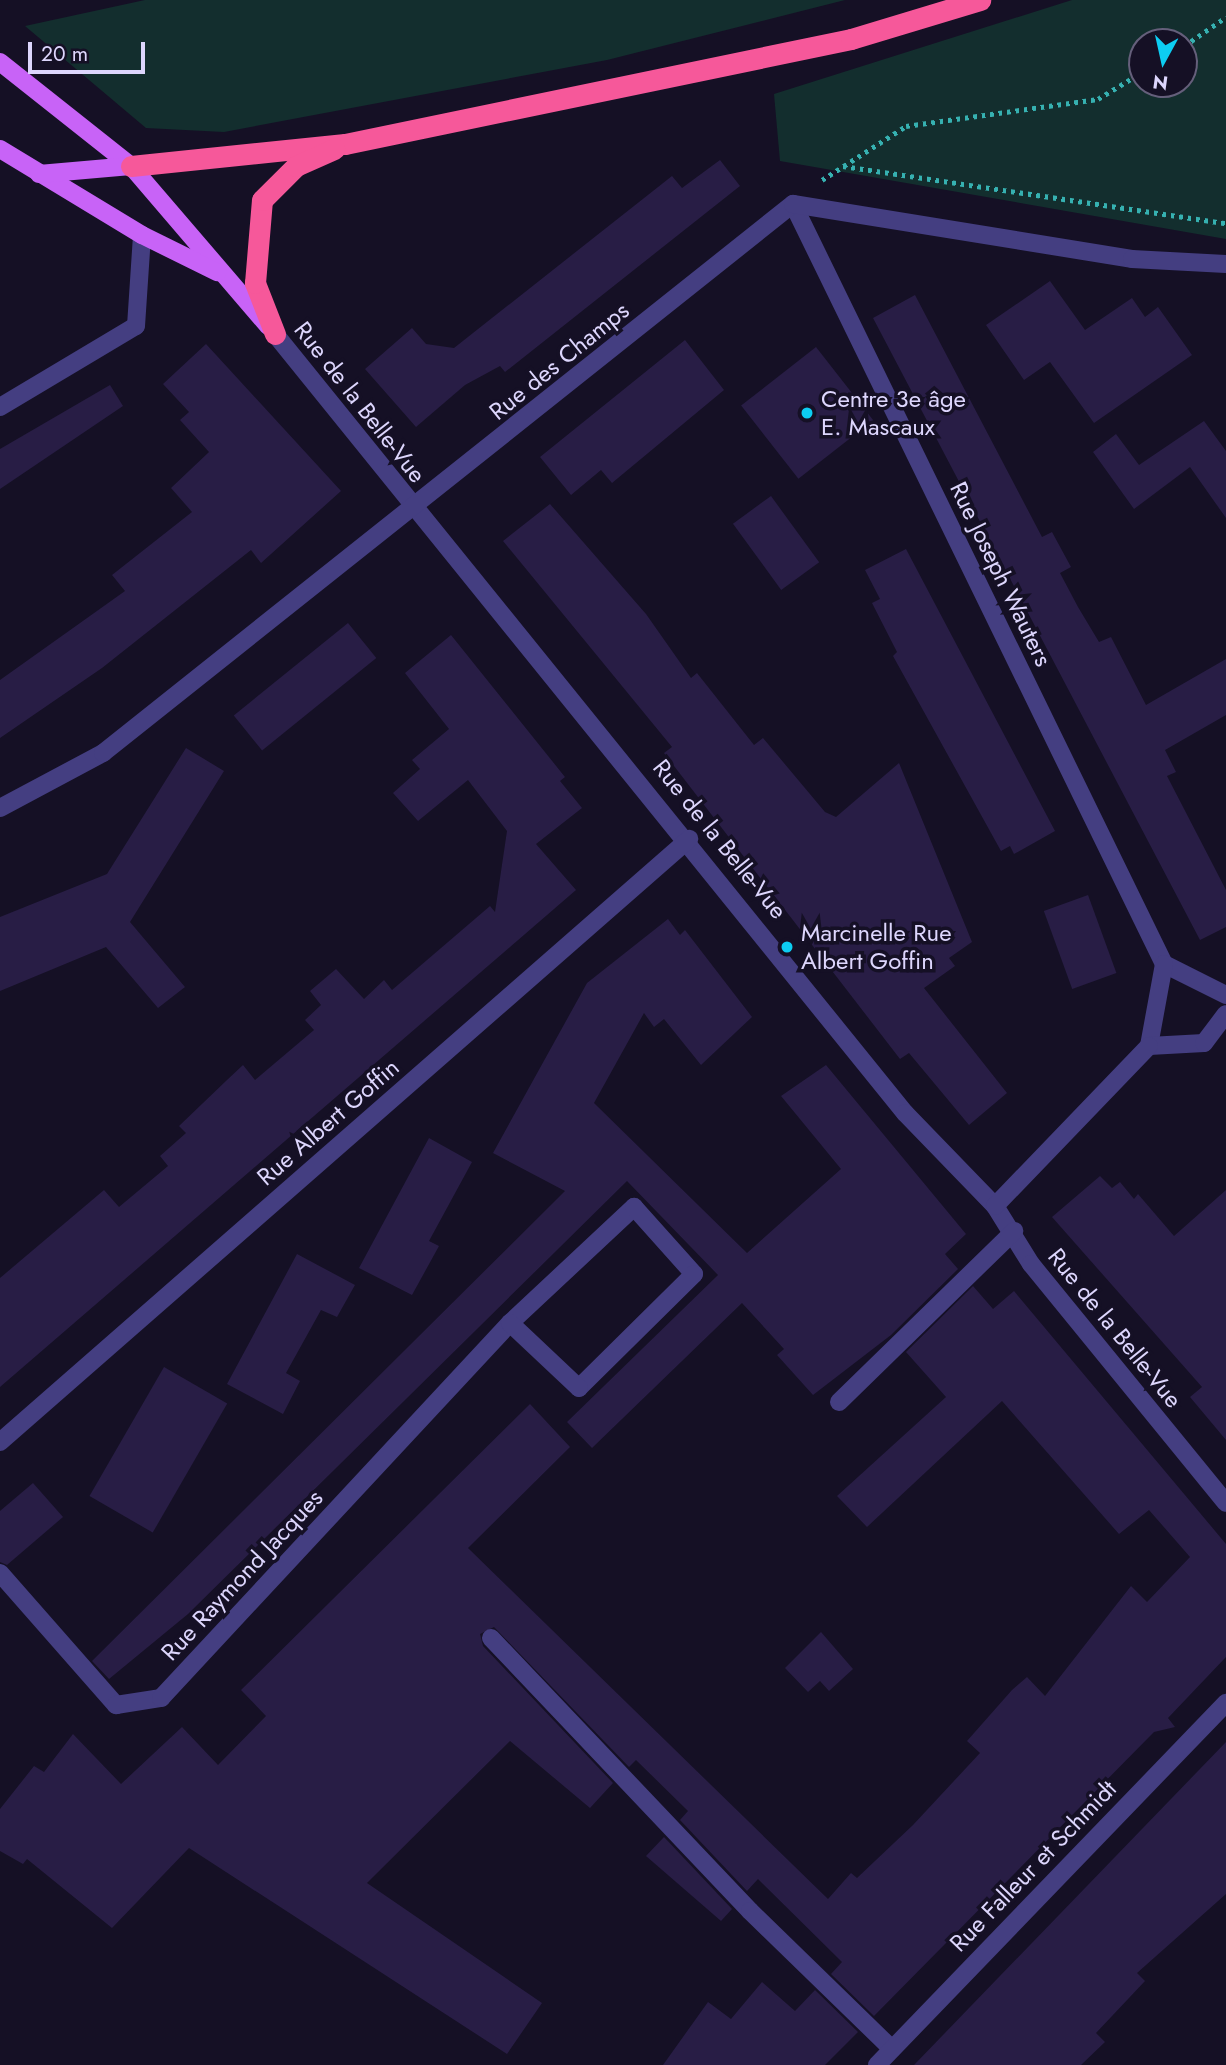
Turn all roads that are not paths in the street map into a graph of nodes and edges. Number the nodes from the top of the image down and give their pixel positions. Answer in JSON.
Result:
{"nodes":[{"id":1,"x":980,"y":0,"type":"edge"},
{"id":2,"x":0,"y":62,"type":"edge"},
{"id":3,"x":345,"y":144,"type":"junction"},
{"id":4,"x":0,"y":149,"type":"edge"},
{"id":5,"x":131,"y":166,"type":"junction"},
{"id":6,"x":40,"y":174,"type":"junction"},
{"id":7,"x":793,"y":204,"type":"junction"},
{"id":8,"x":142,"y":235,"type":"junction"},
{"id":9,"x":1226,"y":264,"type":"edge"},
{"id":10,"x":223,"y":275,"type":"junction"},
{"id":11,"x":275,"y":334,"type":"junction"},
{"id":12,"x":0,"y":407,"type":"edge"},
{"id":13,"x":414,"y":509,"type":"junction"},
{"id":14,"x":0,"y":808,"type":"edge"},
{"id":15,"x":689,"y":839,"type":"junction"},
{"id":16,"x":1164,"y":964,"type":"junction"},
{"id":17,"x":1226,"y":995,"type":"edge"},
{"id":18,"x":1226,"y":1014,"type":"edge"},
{"id":19,"x":1149,"y":1046,"type":"junction"},
{"id":20,"x":995,"y":1206,"type":"junction"},
{"id":21,"x":1014,"y":1231,"type":"junction"},
{"id":22,"x":510,"y":1323,"type":"junction"},
{"id":23,"x":839,"y":1402,"type":"dead end"},
{"id":24,"x":0,"y":1442,"type":"edge"},
{"id":25,"x":1226,"y":1503,"type":"edge"},
{"id":26,"x":0,"y":1573,"type":"edge"},
{"id":27,"x":491,"y":1638,"type":"dead end"},
{"id":28,"x":1226,"y":1703,"type":"edge"},
{"id":29,"x":892,"y":2049,"type":"junction"},
{"id":30,"x":877,"y":2065,"type":"edge"}],
"edges":[{"from":1,"to":3,"type":"highway"},
{"from":2,"to":5,"type":"main road","name":"Rue de la Belle-Vue"},
{"from":3,"to":5,"type":"highway"},
{"from":3,"to":11,"type":"highway"},
{"from":4,"to":6,"type":"main road","name":"Rue de la Belle-Vue"},
{"from":5,"to":6,"type":"main road"},
{"from":5,"to":10,"type":"main road","name":"Rue de la Belle-Vue"},
{"from":6,"to":8,"type":"main road","name":"Rue de la Belle-Vue"},
{"from":7,"to":9,"type":"street"},
{"from":7,"to":13,"type":"street","name":"Rue des Champs"},
{"from":7,"to":16,"type":"street","name":"Rue Joseph Wauters"},
{"from":8,"to":10,"type":"main road","name":"Rue de la Belle-Vue"},
{"from":8,"to":12,"type":"street"},
{"from":10,"to":11,"type":"main road","name":"Rue de la Belle-Vue"},
{"from":11,"to":13,"type":"street","name":"Rue de la Belle-Vue"},
{"from":13,"to":14,"type":"street","name":"Rue des Champs"},
{"from":13,"to":15,"type":"street","name":"Rue de la Belle-Vue"},
{"from":15,"to":20,"type":"street","name":"Rue de la Belle-Vue"},
{"from":15,"to":24,"type":"street","name":"Rue Albert Goffin"},
{"from":16,"to":17,"type":"street"},
{"from":16,"to":19,"type":"street"},
{"from":18,"to":19,"type":"street"},
{"from":19,"to":20,"type":"street"},
{"from":20,"to":21,"type":"street","name":"Rue de la Belle-Vue"},
{"from":21,"to":23,"type":"street"},
{"from":21,"to":25,"type":"street","name":"Rue de la Belle-Vue"},
{"from":22,"to":22,"type":"street","name":"Rue Raymond Jacques"},
{"from":22,"to":26,"type":"street","name":"Rue Raymond Jacques"},
{"from":27,"to":29,"type":"street"},
{"from":28,"to":29,"type":"street","name":"Rue Falleur et Schmidt"},
{"from":29,"to":30,"type":"street","name":"Rue Falleur et Schmidt"}]}
